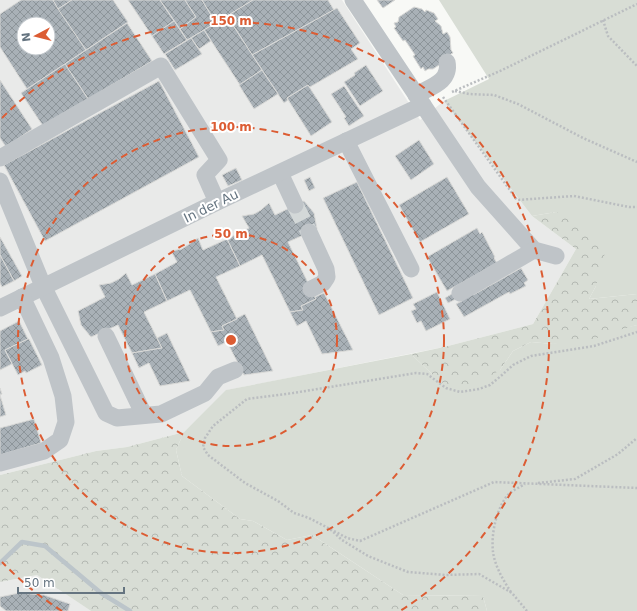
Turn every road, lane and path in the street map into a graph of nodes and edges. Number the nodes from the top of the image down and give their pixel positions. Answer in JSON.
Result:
{"nodes":[{"id":1,"x":353,"y":0,"type":"edge"},
{"id":2,"x":637,"y":4,"type":"edge"},
{"id":3,"x":603,"y":20,"type":"junction"},
{"id":4,"x":447,"y":62,"type":"dead end"},
{"id":5,"x":637,"y":66,"type":"edge"},
{"id":6,"x":455,"y":91,"type":"junction"},
{"id":7,"x":443,"y":97,"type":"junction"},
{"id":8,"x":419,"y":100,"type":"junction"},
{"id":9,"x":346,"y":141,"type":"junction"},
{"id":10,"x":0,"y":158,"type":"edge"},
{"id":11,"x":637,"y":162,"type":"edge"},
{"id":12,"x":280,"y":173,"type":"junction"},
{"id":13,"x":0,"y":181,"type":"edge"},
{"id":14,"x":217,"y":202,"type":"junction"},
{"id":15,"x":295,"y":205,"type":"tunnel mouth"},
{"id":16,"x":637,"y":207,"type":"edge"},
{"id":17,"x":308,"y":232,"type":"tunnel mouth"},
{"id":18,"x":534,"y":250,"type":"junction"},
{"id":19,"x":556,"y":256,"type":"dead end"},
{"id":20,"x":411,"y":269,"type":"dead end"},
{"id":21,"x":43,"y":286,"type":"junction"},
{"id":22,"x":311,"y":289,"type":"dead end"},
{"id":23,"x":460,"y":293,"type":"dead end"},
{"id":24,"x":22,"y":297,"type":"junction"},
{"id":25,"x":0,"y":308,"type":"edge"},
{"id":26,"x":637,"y":332,"type":"edge"},
{"id":27,"x":106,"y":336,"type":"dead end"},
{"id":28,"x":234,"y":370,"type":"dead end"},
{"id":29,"x":144,"y":415,"type":"junction"},
{"id":30,"x":637,"y":438,"type":"edge"},
{"id":31,"x":0,"y":463,"type":"edge"},
{"id":32,"x":527,"y":484,"type":"junction"},
{"id":33,"x":637,"y":488,"type":"edge"},
{"id":34,"x":330,"y":530,"type":"junction"},
{"id":35,"x":512,"y":593,"type":"junction"},
{"id":36,"x":528,"y":611,"type":"edge"}],
"edges":[{"from":1,"to":8,"type":"street"},
{"from":2,"to":3,"type":"path"},
{"from":3,"to":5,"type":"path"},
{"from":3,"to":6,"type":"path"},
{"from":4,"to":8,"type":"street","name":"In der Au"},
{"from":6,"to":7,"type":"path"},
{"from":6,"to":11,"type":"path"},
{"from":7,"to":8,"type":"path"},
{"from":7,"to":16,"type":"path"},
{"from":8,"to":9,"type":"street","name":"In der Au"},
{"from":8,"to":18,"type":"street"},
{"from":9,"to":12,"type":"street","name":"In der Au"},
{"from":9,"to":20,"type":"street"},
{"from":10,"to":14,"type":"street"},
{"from":12,"to":14,"type":"street","name":"In der Au"},
{"from":12,"to":15,"type":"street"},
{"from":13,"to":21,"type":"street"},
{"from":14,"to":21,"type":"street","name":"In der Au"},
{"from":17,"to":22,"type":"street"},
{"from":18,"to":19,"type":"street"},
{"from":18,"to":23,"type":"street"},
{"from":21,"to":24,"type":"street","name":"In der Au"},
{"from":21,"to":29,"type":"street"},
{"from":24,"to":25,"type":"street","name":"In der Au"},
{"from":24,"to":31,"type":"street"},
{"from":26,"to":34,"type":"path"},
{"from":27,"to":29,"type":"street"},
{"from":28,"to":29,"type":"street"},
{"from":30,"to":32,"type":"path"},
{"from":32,"to":33,"type":"path"},
{"from":32,"to":34,"type":"path"},
{"from":32,"to":35,"type":"path"},
{"from":34,"to":35,"type":"path"},
{"from":35,"to":36,"type":"path"}]}
